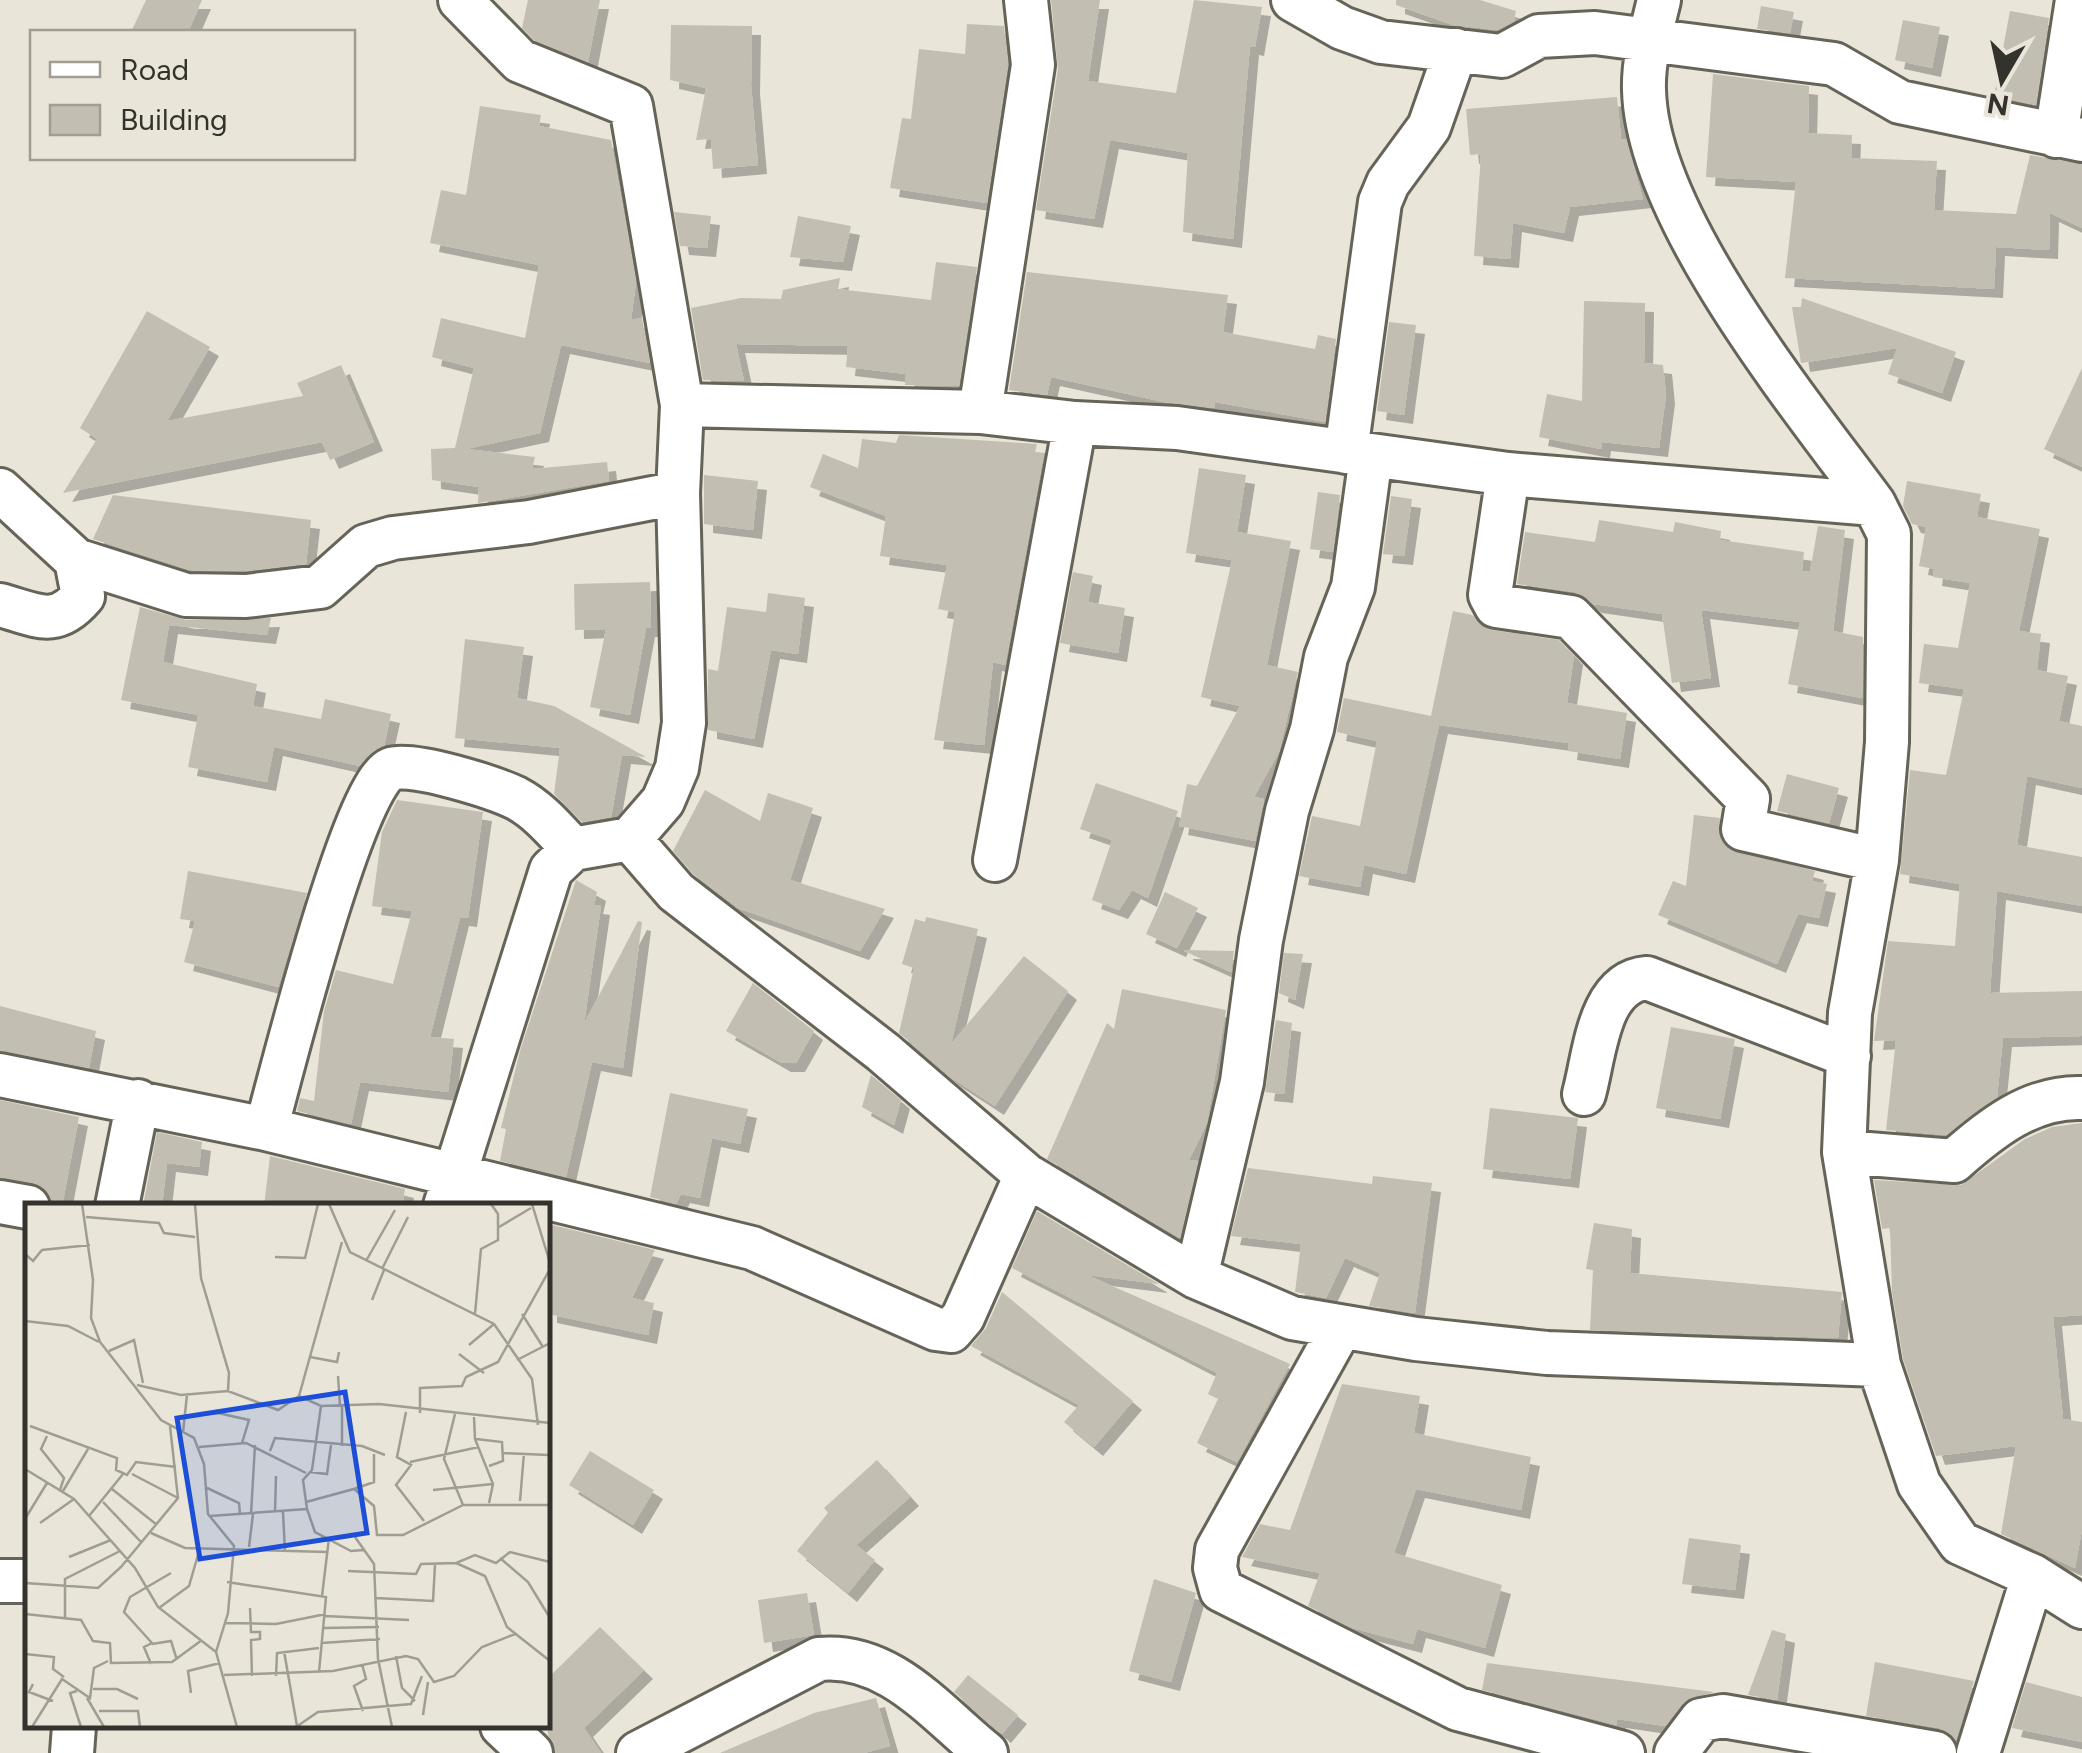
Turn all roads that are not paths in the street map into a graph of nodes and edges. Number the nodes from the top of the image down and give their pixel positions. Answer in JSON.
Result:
{"nodes":[{"id":1,"x":1026,"y":0,"type":"edge"},
{"id":2,"x":1292,"y":0,"type":"edge"},
{"id":3,"x":1660,"y":0,"type":"edge"},
{"id":4,"x":2077,"y":0,"type":"edge"},
{"id":5,"x":466,"y":3,"type":"edge"},
{"id":6,"x":1648,"y":43,"type":"junction"},
{"id":7,"x":1456,"y":50,"type":"junction"},
{"id":8,"x":2069,"y":138,"type":"edge"},
{"id":9,"x":682,"y":405,"type":"junction"},
{"id":10,"x":980,"y":412,"type":"junction"},
{"id":11,"x":1075,"y":423,"type":"junction"},
{"id":12,"x":1358,"y":453,"type":"junction"},
{"id":13,"x":1508,"y":474,"type":"junction"},
{"id":14,"x":0,"y":490,"type":"edge"},
{"id":15,"x":678,"y":493,"type":"junction"},
{"id":16,"x":1874,"y":504,"type":"junction"},
{"id":17,"x":76,"y":560,"type":"junction"},
{"id":18,"x":0,"y":604,"type":"edge"},
{"id":19,"x":630,"y":839,"type":"junction"},
{"id":20,"x":573,"y":850,"type":"junction"},
{"id":21,"x":995,"y":860,"type":"dead end"},
{"id":22,"x":1877,"y":860,"type":"junction"},
{"id":23,"x":1849,"y":1056,"type":"junction"},
{"id":24,"x":0,"y":1075,"type":"edge"},
{"id":25,"x":1584,"y":1094,"type":"dead end"},
{"id":26,"x":2082,"y":1098,"type":"edge"},
{"id":27,"x":138,"y":1101,"type":"junction"},
{"id":28,"x":266,"y":1129,"type":"junction"},
{"id":29,"x":1844,"y":1152,"type":"junction"},
{"id":30,"x":1026,"y":1175,"type":"junction"},
{"id":31,"x":449,"y":1191,"type":"edge"},
{"id":32,"x":0,"y":1202,"type":"edge"},
{"id":33,"x":119,"y":1203,"type":"edge"},
{"id":34,"x":513,"y":1203,"type":"edge"},
{"id":35,"x":25,"y":1206,"type":"edge"},
{"id":36,"x":550,"y":1210,"type":"edge"},
{"id":37,"x":1196,"y":1277,"type":"junction"},
{"id":38,"x":1340,"y":1327,"type":"junction"},
{"id":39,"x":1879,"y":1366,"type":"junction"},
{"id":40,"x":2033,"y":1576,"type":"junction"},
{"id":41,"x":25,"y":1580,"type":"edge"},
{"id":42,"x":0,"y":1581,"type":"edge"},
{"id":43,"x":2082,"y":1607,"type":"edge"},
{"id":44,"x":74,"y":1728,"type":"edge"},
{"id":45,"x":504,"y":1728,"type":"edge"},
{"id":46,"x":72,"y":1753,"type":"edge"},
{"id":47,"x":530,"y":1753,"type":"edge"},
{"id":48,"x":638,"y":1753,"type":"edge"},
{"id":49,"x":986,"y":1753,"type":"edge"},
{"id":50,"x":1623,"y":1753,"type":"edge"},
{"id":51,"x":1676,"y":1753,"type":"edge"},
{"id":52,"x":1935,"y":1753,"type":"edge"},
{"id":53,"x":1978,"y":1753,"type":"edge"}],
"edges":[{"from":1,"to":10,"type":"street"},
{"from":2,"to":7,"type":"street"},
{"from":3,"to":6,"type":"street"},
{"from":4,"to":8,"type":"street"},
{"from":5,"to":9,"type":"street"},
{"from":6,"to":7,"type":"street"},
{"from":6,"to":8,"type":"street"},
{"from":6,"to":16,"type":"street"},
{"from":7,"to":12,"type":"street"},
{"from":9,"to":10,"type":"street"},
{"from":9,"to":15,"type":"street"},
{"from":10,"to":11,"type":"street"},
{"from":11,"to":12,"type":"street"},
{"from":11,"to":21,"type":"street"},
{"from":12,"to":13,"type":"street"},
{"from":12,"to":37,"type":"street"},
{"from":13,"to":16,"type":"street"},
{"from":13,"to":22,"type":"street"},
{"from":14,"to":17,"type":"street"},
{"from":15,"to":17,"type":"street"},
{"from":15,"to":19,"type":"street"},
{"from":16,"to":22,"type":"street"},
{"from":17,"to":18,"type":"street"},
{"from":19,"to":20,"type":"street"},
{"from":19,"to":30,"type":"street"},
{"from":20,"to":28,"type":"street"},
{"from":20,"to":31,"type":"street"},
{"from":22,"to":23,"type":"street"},
{"from":23,"to":25,"type":"street"},
{"from":23,"to":29,"type":"street"},
{"from":24,"to":27,"type":"street"},
{"from":26,"to":29,"type":"street"},
{"from":27,"to":28,"type":"street"},
{"from":27,"to":33,"type":"street"},
{"from":28,"to":31,"type":"street"},
{"from":29,"to":39,"type":"street"},
{"from":30,"to":36,"type":"street"},
{"from":30,"to":37,"type":"street"},
{"from":31,"to":34,"type":"street"},
{"from":32,"to":35,"type":"street"},
{"from":37,"to":38,"type":"street"},
{"from":38,"to":39,"type":"street"},
{"from":38,"to":50,"type":"street"},
{"from":39,"to":40,"type":"street"},
{"from":40,"to":43,"type":"street"},
{"from":40,"to":53,"type":"street"},
{"from":41,"to":42,"type":"street"},
{"from":44,"to":46,"type":"street"},
{"from":45,"to":47,"type":"street"},
{"from":48,"to":49,"type":"street"},
{"from":51,"to":52,"type":"street"}]}
